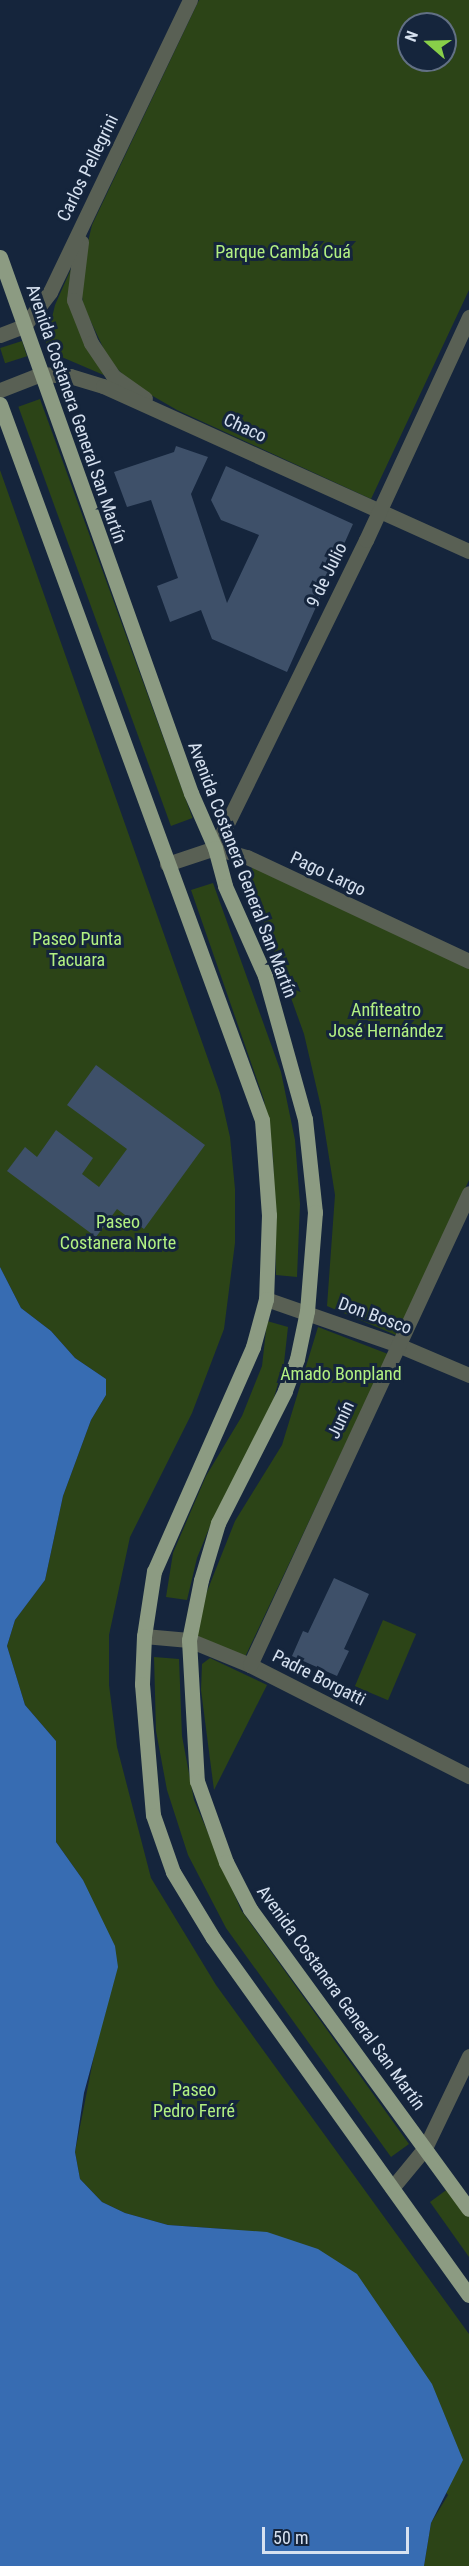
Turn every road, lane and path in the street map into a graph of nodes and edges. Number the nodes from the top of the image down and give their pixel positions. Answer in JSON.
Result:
{"nodes":[{"id":1,"x":190,"y":0,"type":"edge"},
{"id":2,"x":86,"y":218,"type":"junction"},
{"id":3,"x":0,"y":257,"type":"edge"},
{"id":4,"x":469,"y":317,"type":"edge"},
{"id":5,"x":24,"y":326,"type":"junction"},
{"id":6,"x":0,"y":335,"type":"edge"},
{"id":7,"x":41,"y":375,"type":"junction"},
{"id":8,"x":0,"y":390,"type":"edge"},
{"id":9,"x":0,"y":404,"type":"edge"},
{"id":10,"x":174,"y":417,"type":"junction"},
{"id":11,"x":379,"y":510,"type":"junction"},
{"id":12,"x":469,"y":551,"type":"edge"},
{"id":13,"x":215,"y":848,"type":"junction"},
{"id":14,"x":167,"y":864,"type":"junction"},
{"id":15,"x":469,"y":961,"type":"edge"},
{"id":16,"x":469,"y":1193,"type":"edge"},
{"id":17,"x":266,"y":1299,"type":"junction"},
{"id":18,"x":307,"y":1311,"type":"junction"},
{"id":19,"x":398,"y":1345,"type":"junction"},
{"id":20,"x":469,"y":1375,"type":"edge"},
{"id":21,"x":144,"y":1636,"type":"junction"},
{"id":22,"x":189,"y":1640,"type":"junction"},
{"id":23,"x":250,"y":1665,"type":"junction"},
{"id":24,"x":469,"y":1776,"type":"edge"},
{"id":25,"x":469,"y":2056,"type":"edge"},
{"id":26,"x":424,"y":2148,"type":"junction"},
{"id":27,"x":392,"y":2188,"type":"junction"},
{"id":28,"x":469,"y":2210,"type":"edge"},
{"id":29,"x":469,"y":2295,"type":"edge"}],
"edges":[{"from":1,"to":2,"type":"street","name":"Carlos Pellegrini"},
{"from":2,"to":5,"type":"street","name":"Carlos Pellegrini"},
{"from":2,"to":10,"type":"street"},
{"from":3,"to":5,"type":"main road","name":"Avenida Costanera General San Martín"},
{"from":4,"to":11,"type":"street","name":"9 de Julio"},
{"from":5,"to":6,"type":"street"},
{"from":5,"to":7,"type":"main road","name":"Avenida Costanera General San Martín"},
{"from":7,"to":8,"type":"street","name":"Chaco"},
{"from":7,"to":10,"type":"street","name":"Chaco"},
{"from":7,"to":13,"type":"main road","name":"Avenida Costanera General San Martín"},
{"from":9,"to":14,"type":"main road"},
{"from":10,"to":11,"type":"street","name":"Chaco"},
{"from":11,"to":12,"type":"street","name":"Chaco"},
{"from":11,"to":13,"type":"street","name":"9 de Julio"},
{"from":13,"to":14,"type":"street"},
{"from":13,"to":15,"type":"street","name":"Pago Largo"},
{"from":13,"to":18,"type":"main road","name":"Avenida Costanera General San Martín"},
{"from":14,"to":17,"type":"main road"},
{"from":16,"to":19,"type":"street","name":"Junín"},
{"from":17,"to":18,"type":"street","name":"Don Bosco"},
{"from":17,"to":21,"type":"main road"},
{"from":18,"to":19,"type":"street","name":"Don Bosco"},
{"from":18,"to":22,"type":"main road","name":"Avenida Costanera General San Martín"},
{"from":19,"to":20,"type":"street","name":"Don Bosco"},
{"from":19,"to":23,"type":"street","name":"Junín"},
{"from":21,"to":22,"type":"street","name":"Padre Borgatti"},
{"from":21,"to":27,"type":"main road"},
{"from":22,"to":23,"type":"street","name":"Padre Borgatti"},
{"from":22,"to":26,"type":"main road","name":"Avenida Costanera General San Martín"},
{"from":23,"to":24,"type":"street","name":"Padre Borgatti"},
{"from":25,"to":26,"type":"street"},
{"from":26,"to":27,"type":"street"},
{"from":26,"to":28,"type":"main road","name":"Avenida Costanera General San Martín"},
{"from":27,"to":29,"type":"main road"}]}
